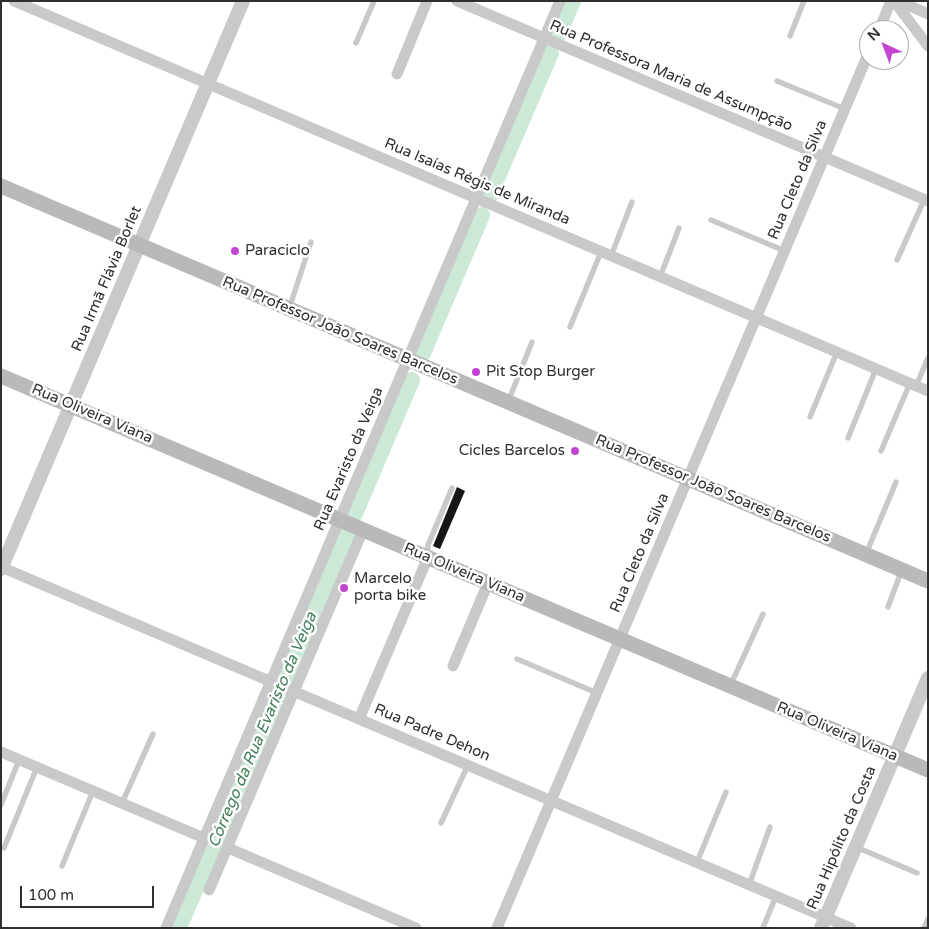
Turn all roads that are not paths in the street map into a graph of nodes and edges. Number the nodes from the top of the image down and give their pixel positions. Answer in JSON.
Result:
{"nodes":[{"id":1,"x":14,"y":1,"type":"edge"},
{"id":2,"x":243,"y":1,"type":"edge"},
{"id":3,"x":374,"y":1,"type":"edge"},
{"id":4,"x":426,"y":1,"type":"edge"},
{"id":5,"x":457,"y":1,"type":"edge"},
{"id":6,"x":560,"y":1,"type":"edge"},
{"id":7,"x":804,"y":1,"type":"edge"},
{"id":8,"x":892,"y":1,"type":"edge"},
{"id":9,"x":899,"y":1,"type":"edge"},
{"id":10,"x":928,"y":14,"type":"edge"},
{"id":11,"x":883,"y":20,"type":"edge"},
{"id":12,"x":790,"y":36,"type":"dead end"},
{"id":13,"x":544,"y":38,"type":"junction"},
{"id":14,"x":356,"y":43,"type":"dead end"},
{"id":15,"x":928,"y":46,"type":"edge"},
{"id":16,"x":861,"y":70,"type":"edge"},
{"id":17,"x":397,"y":74,"type":"dead end"},
{"id":18,"x":777,"y":80,"type":"dead end"},
{"id":19,"x":208,"y":84,"type":"junction"},
{"id":20,"x":845,"y":109,"type":"junction"},
{"id":21,"x":824,"y":157,"type":"junction"},
{"id":22,"x":1,"y":186,"type":"edge"},
{"id":23,"x":476,"y":198,"type":"junction"},
{"id":24,"x":926,"y":200,"type":"edge"},
{"id":25,"x":632,"y":202,"type":"dead end"},
{"id":26,"x":711,"y":220,"type":"dead end"},
{"id":27,"x":679,"y":228,"type":"dead end"},
{"id":28,"x":311,"y":242,"type":"dead end"},
{"id":29,"x":139,"y":245,"type":"junction"},
{"id":30,"x":785,"y":251,"type":"junction"},
{"id":31,"x":606,"y":254,"type":"junction"},
{"id":32,"x":897,"y":260,"type":"dead end"},
{"id":33,"x":660,"y":277,"type":"junction"},
{"id":34,"x":289,"y":309,"type":"junction"},
{"id":35,"x":756,"y":318,"type":"junction"},
{"id":36,"x":570,"y":327,"type":"dead end"},
{"id":37,"x":532,"y":342,"type":"dead end"},
{"id":38,"x":837,"y":352,"type":"junction"},
{"id":39,"x":928,"y":358,"type":"edge"},
{"id":40,"x":408,"y":359,"type":"junction"},
{"id":41,"x":876,"y":369,"type":"junction"},
{"id":42,"x":1,"y":376,"type":"edge"},
{"id":43,"x":913,"y":385,"type":"junction"},
{"id":44,"x":928,"y":391,"type":"edge"},
{"id":45,"x":508,"y":402,"type":"junction"},
{"id":46,"x":71,"y":405,"type":"junction"},
{"id":47,"x":810,"y":417,"type":"dead end"},
{"id":48,"x":848,"y":438,"type":"dead end"},
{"id":49,"x":881,"y":451,"type":"dead end"},
{"id":50,"x":688,"y":478,"type":"junction"},
{"id":51,"x":896,"y":482,"type":"dead end"},
{"id":52,"x":452,"y":488,"type":"dead end"},
{"id":53,"x":339,"y":520,"type":"junction"},
{"id":54,"x":362,"y":530,"type":"junction"},
{"id":55,"x":866,"y":554,"type":"junction"},
{"id":56,"x":428,"y":558,"type":"junction"},
{"id":57,"x":2,"y":568,"type":"edge"},
{"id":58,"x":902,"y":570,"type":"junction"},
{"id":59,"x":928,"y":581,"type":"edge"},
{"id":60,"x":488,"y":583,"type":"junction"},
{"id":61,"x":888,"y":606,"type":"dead end"},
{"id":62,"x":763,"y":614,"type":"dead end"},
{"id":63,"x":620,"y":639,"type":"junction"},
{"id":64,"x":517,"y":659,"type":"dead end"},
{"id":65,"x":453,"y":666,"type":"dead end"},
{"id":66,"x":928,"y":678,"type":"edge"},
{"id":67,"x":271,"y":681,"type":"junction"},
{"id":68,"x":730,"y":686,"type":"junction"},
{"id":69,"x":294,"y":691,"type":"junction"},
{"id":70,"x":597,"y":693,"type":"junction"},
{"id":71,"x":360,"y":719,"type":"junction"},
{"id":72,"x":153,"y":734,"type":"dead end"},
{"id":73,"x":1,"y":752,"type":"edge"},
{"id":74,"x":894,"y":756,"type":"junction"},
{"id":75,"x":19,"y":760,"type":"junction"},
{"id":76,"x":468,"y":765,"type":"junction"},
{"id":77,"x":37,"y":767,"type":"junction"},
{"id":78,"x":928,"y":770,"type":"edge"},
{"id":79,"x":93,"y":791,"type":"junction"},
{"id":80,"x":726,"y":792,"type":"dead end"},
{"id":81,"x":551,"y":800,"type":"junction"},
{"id":82,"x":122,"y":803,"type":"junction"},
{"id":83,"x":1,"y":805,"type":"edge"},
{"id":84,"x":441,"y":822,"type":"dead end"},
{"id":85,"x":770,"y":827,"type":"dead end"},
{"id":86,"x":204,"y":838,"type":"junction"},
{"id":87,"x":856,"y":847,"type":"junction"},
{"id":88,"x":4,"y":848,"type":"dead end"},
{"id":89,"x":228,"y":848,"type":"junction"},
{"id":90,"x":697,"y":862,"type":"junction"},
{"id":91,"x":62,"y":866,"type":"dead end"},
{"id":92,"x":917,"y":873,"type":"dead end"},
{"id":93,"x":749,"y":885,"type":"junction"},
{"id":94,"x":210,"y":890,"type":"dead end"},
{"id":95,"x":776,"y":896,"type":"junction"},
{"id":96,"x":928,"y":919,"type":"edge"},
{"id":97,"x":824,"y":922,"type":"edge"},
{"id":98,"x":166,"y":928,"type":"edge"},
{"id":99,"x":416,"y":928,"type":"edge"},
{"id":100,"x":497,"y":928,"type":"edge"},
{"id":101,"x":763,"y":928,"type":"edge"},
{"id":102,"x":851,"y":928,"type":"edge"},
{"id":103,"x":924,"y":928,"type":"edge"}],
"edges":[{"from":1,"to":19,"type":"street","name":"Rua Isaías Régis de Miranda"},
{"from":2,"to":19,"type":"street","name":"Rua Irmã Flávia Borlet"},
{"from":3,"to":14,"type":"lane"},
{"from":4,"to":17,"type":"street"},
{"from":5,"to":13,"type":"street","name":"Rua Professora Maria de Assumpção"},
{"from":6,"to":13,"type":"street","name":"Rua Evaristo da Veiga"},
{"from":7,"to":12,"type":"lane"},
{"from":8,"to":11,"type":"street"},
{"from":8,"to":15,"type":"street"},
{"from":9,"to":10,"type":"street"},
{"from":13,"to":21,"type":"street","name":"Rua Professora Maria de Assumpção"},
{"from":13,"to":23,"type":"street","name":"Rua Evaristo da Veiga"},
{"from":16,"to":20,"type":"street","name":"Rua Cleto da Silva"},
{"from":18,"to":20,"type":"lane"},
{"from":19,"to":23,"type":"street","name":"Rua Isaías Régis de Miranda"},
{"from":19,"to":29,"type":"street","name":"Rua Irmã Flávia Borlet"},
{"from":20,"to":21,"type":"street","name":"Rua Cleto da Silva"},
{"from":21,"to":24,"type":"street","name":"Rua Professora Maria de Assumpção"},
{"from":21,"to":30,"type":"street","name":"Rua Cleto da Silva"},
{"from":22,"to":29,"type":"main road","name":"Rua Professor João Soares Barcelos"},
{"from":23,"to":31,"type":"street","name":"Rua Isaías Régis de Miranda"},
{"from":23,"to":40,"type":"street","name":"Rua Evaristo da Veiga"},
{"from":24,"to":32,"type":"lane"},
{"from":25,"to":31,"type":"lane"},
{"from":26,"to":30,"type":"lane"},
{"from":27,"to":33,"type":"lane"},
{"from":28,"to":34,"type":"lane"},
{"from":29,"to":34,"type":"main road","name":"Rua Professor João Soares Barcelos"},
{"from":29,"to":46,"type":"street","name":"Rua Irmã Flávia Borlet"},
{"from":30,"to":35,"type":"street","name":"Rua Cleto da Silva"},
{"from":31,"to":33,"type":"street","name":"Rua Isaías Régis de Miranda"},
{"from":31,"to":36,"type":"lane"},
{"from":33,"to":35,"type":"street","name":"Rua Isaías Régis de Miranda"},
{"from":34,"to":40,"type":"main road","name":"Rua Professor João Soares Barcelos"},
{"from":35,"to":38,"type":"street","name":"Rua Isaías Régis de Miranda"},
{"from":35,"to":50,"type":"street","name":"Rua Cleto da Silva"},
{"from":37,"to":45,"type":"lane"},
{"from":38,"to":41,"type":"street","name":"Rua Isaías Régis de Miranda"},
{"from":38,"to":47,"type":"lane"},
{"from":39,"to":43,"type":"lane"},
{"from":40,"to":45,"type":"main road","name":"Rua Professor João Soares Barcelos"},
{"from":40,"to":53,"type":"street","name":"Rua Evaristo da Veiga"},
{"from":41,"to":43,"type":"street","name":"Rua Isaías Régis de Miranda"},
{"from":41,"to":48,"type":"lane"},
{"from":42,"to":46,"type":"main road","name":"Rua Oliveira Viana"},
{"from":43,"to":44,"type":"street","name":"Rua Isaías Régis de Miranda"},
{"from":43,"to":49,"type":"lane"},
{"from":45,"to":50,"type":"main road","name":"Rua Professor João Soares Barcelos"},
{"from":46,"to":53,"type":"main road","name":"Rua Oliveira Viana"},
{"from":46,"to":57,"type":"street","name":"Rua Irmã Flávia Borlet"},
{"from":50,"to":55,"type":"main road","name":"Rua Professor João Soares Barcelos"},
{"from":50,"to":63,"type":"street","name":"Rua Cleto da Silva"},
{"from":51,"to":55,"type":"lane"},
{"from":52,"to":56,"type":"lane"},
{"from":53,"to":54,"type":"main road","name":"Rua Oliveira Viana"},
{"from":53,"to":67,"type":"street","name":"Rua Evaristo da Veiga"},
{"from":54,"to":56,"type":"main road","name":"Rua Oliveira Viana"},
{"from":54,"to":69,"type":"street"},
{"from":55,"to":58,"type":"main road","name":"Rua Professor João Soares Barcelos"},
{"from":56,"to":60,"type":"main road","name":"Rua Oliveira Viana"},
{"from":56,"to":71,"type":"street"},
{"from":57,"to":67,"type":"street","name":"Rua Padre Dehon"},
{"from":58,"to":59,"type":"main road","name":"Rua Professor João Soares Barcelos"},
{"from":58,"to":61,"type":"lane"},
{"from":60,"to":63,"type":"main road","name":"Rua Oliveira Viana"},
{"from":60,"to":65,"type":"street"},
{"from":62,"to":68,"type":"lane"},
{"from":63,"to":68,"type":"main road","name":"Rua Oliveira Viana"},
{"from":63,"to":70,"type":"street","name":"Rua Cleto da Silva"},
{"from":64,"to":70,"type":"lane"},
{"from":66,"to":74,"type":"street","name":"Rua Hipólito da Costa"},
{"from":67,"to":69,"type":"street","name":"Rua Padre Dehon"},
{"from":67,"to":86,"type":"street","name":"Rua Evaristo da Veiga"},
{"from":68,"to":74,"type":"main road","name":"Rua Oliveira Viana"},
{"from":69,"to":71,"type":"street","name":"Rua Padre Dehon"},
{"from":69,"to":89,"type":"street"},
{"from":70,"to":81,"type":"street","name":"Rua Cleto da Silva"},
{"from":71,"to":76,"type":"street","name":"Rua Padre Dehon"},
{"from":72,"to":82,"type":"lane"},
{"from":73,"to":75,"type":"street"},
{"from":74,"to":78,"type":"main road","name":"Rua Oliveira Viana"},
{"from":74,"to":87,"type":"street","name":"Rua Hipólito da Costa"},
{"from":75,"to":77,"type":"street"},
{"from":75,"to":83,"type":"lane"},
{"from":76,"to":81,"type":"street","name":"Rua Padre Dehon"},
{"from":76,"to":84,"type":"lane"},
{"from":77,"to":79,"type":"street"},
{"from":77,"to":88,"type":"lane"},
{"from":79,"to":82,"type":"street"},
{"from":79,"to":91,"type":"lane"},
{"from":80,"to":90,"type":"lane"},
{"from":81,"to":90,"type":"street","name":"Rua Padre Dehon"},
{"from":81,"to":100,"type":"street","name":"Rua Cleto da Silva"},
{"from":82,"to":86,"type":"street"},
{"from":85,"to":93,"type":"lane"},
{"from":86,"to":98,"type":"street","name":"Rua Evaristo da Veiga"},
{"from":87,"to":92,"type":"lane"},
{"from":87,"to":97,"type":"street","name":"Rua Hipólito da Costa"},
{"from":89,"to":94,"type":"street"},
{"from":89,"to":99,"type":"street"},
{"from":90,"to":93,"type":"street","name":"Rua Padre Dehon"},
{"from":93,"to":95,"type":"street","name":"Rua Padre Dehon"},
{"from":95,"to":97,"type":"street","name":"Rua Padre Dehon"},
{"from":95,"to":101,"type":"lane"},
{"from":96,"to":103,"type":"lane"},
{"from":97,"to":102,"type":"street","name":"Rua Padre Dehon"}]}
